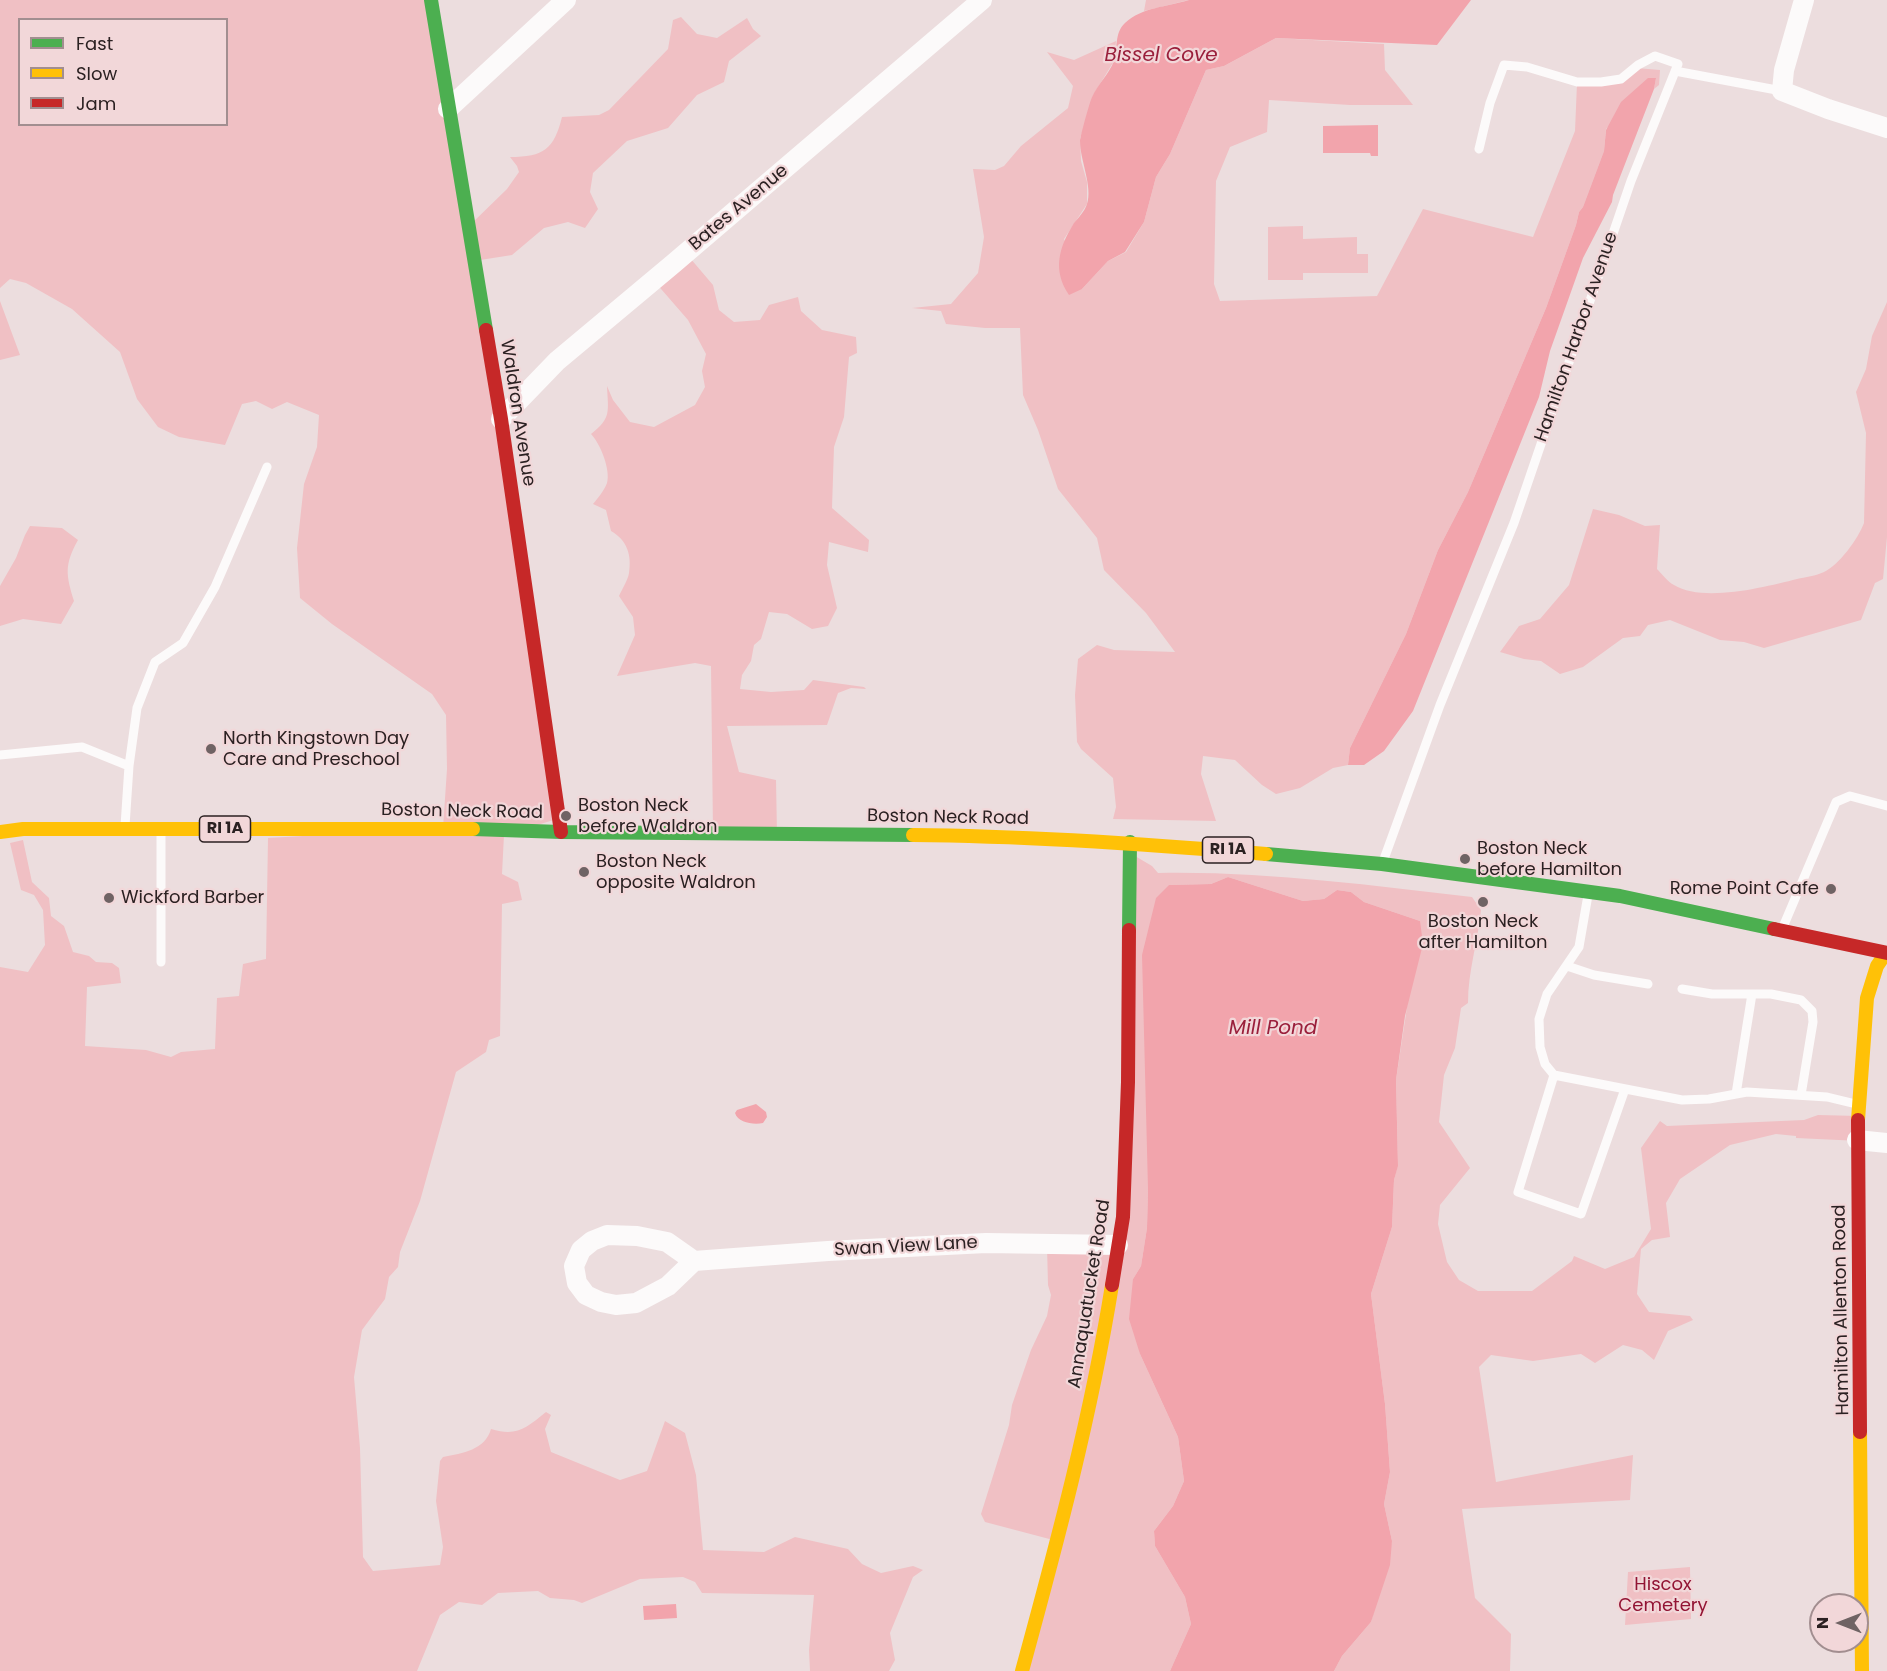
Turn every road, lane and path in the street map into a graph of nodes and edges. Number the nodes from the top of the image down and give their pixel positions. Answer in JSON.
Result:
{"nodes":[{"id":1,"x":431,"y":0,"type":"edge"},
{"id":2,"x":566,"y":0,"type":"edge"},
{"id":3,"x":982,"y":0,"type":"edge"},
{"id":4,"x":1804,"y":0,"type":"edge"},
{"id":5,"x":1675,"y":71,"type":"junction"},
{"id":6,"x":1782,"y":91,"type":"junction"},
{"id":7,"x":448,"y":109,"type":"junction"},
{"id":8,"x":1887,"y":128,"type":"edge"},
{"id":9,"x":1479,"y":149,"type":"dead end"},
{"id":10,"x":501,"y":419,"type":"junction"},
{"id":11,"x":267,"y":467,"type":"dead end"},
{"id":12,"x":0,"y":755,"type":"edge"},
{"id":13,"x":129,"y":766,"type":"junction"},
{"id":14,"x":1887,"y":806,"type":"edge"},
{"id":15,"x":125,"y":829,"type":"junction"},
{"id":16,"x":161,"y":829,"type":"junction"},
{"id":17,"x":0,"y":832,"type":"edge"},
{"id":18,"x":561,"y":832,"type":"junction"},
{"id":19,"x":1130,"y":842,"type":"junction"},
{"id":20,"x":1382,"y":864,"type":"junction"},
{"id":21,"x":1588,"y":892,"type":"junction"},
{"id":22,"x":1781,"y":932,"type":"junction"},
{"id":23,"x":1887,"y":952,"type":"edge"},
{"id":24,"x":161,"y":962,"type":"dead end"},
{"id":25,"x":1567,"y":966,"type":"junction"},
{"id":26,"x":1648,"y":984,"type":"dead end"},
{"id":27,"x":1682,"y":989,"type":"dead end"},
{"id":28,"x":1752,"y":994,"type":"junction"},
{"id":29,"x":1554,"y":1075,"type":"junction"},
{"id":30,"x":1625,"y":1089,"type":"junction"},
{"id":31,"x":1736,"y":1094,"type":"junction"},
{"id":32,"x":1801,"y":1095,"type":"junction"},
{"id":33,"x":1858,"y":1105,"type":"junction"},
{"id":34,"x":1857,"y":1140,"type":"junction"},
{"id":35,"x":1887,"y":1143,"type":"edge"},
{"id":36,"x":1118,"y":1245,"type":"junction"},
{"id":37,"x":694,"y":1261,"type":"junction"},
{"id":38,"x":1022,"y":1671,"type":"edge"},
{"id":39,"x":1862,"y":1671,"type":"edge"}],
"edges":[{"from":1,"to":7,"type":"street","name":"Waldron Avenue"},
{"from":2,"to":7,"type":"street"},
{"from":3,"to":10,"type":"street","name":"Bates Avenue"},
{"from":4,"to":6,"type":"street"},
{"from":5,"to":6,"type":"lane"},
{"from":5,"to":9,"type":"lane"},
{"from":5,"to":20,"type":"lane","name":"Hamilton Harbor Avenue"},
{"from":6,"to":8,"type":"street"},
{"from":7,"to":10,"type":"street","name":"Waldron Avenue"},
{"from":10,"to":18,"type":"street","name":"Waldron Avenue"},
{"from":11,"to":13,"type":"lane"},
{"from":12,"to":13,"type":"lane"},
{"from":13,"to":15,"type":"lane"},
{"from":14,"to":22,"type":"lane"},
{"from":15,"to":16,"type":"street","name":"Boston Neck Road","number":"RI 1A"},
{"from":15,"to":17,"type":"street","name":"Boston Neck Road","number":"RI 1A"},
{"from":16,"to":18,"type":"street","name":"Boston Neck Road","number":"RI 1A"},
{"from":16,"to":24,"type":"lane"},
{"from":18,"to":19,"type":"street","name":"Boston Neck Road","number":"RI 1A"},
{"from":19,"to":20,"type":"street","name":"Boston Neck Road","number":"RI 1A"},
{"from":19,"to":36,"type":"street","name":"Annaquatucket Road"},
{"from":20,"to":21,"type":"street","name":"Boston Neck Road","number":"RI 1A"},
{"from":21,"to":22,"type":"street","name":"Boston Neck Road","number":"RI 1A"},
{"from":21,"to":25,"type":"lane"},
{"from":22,"to":23,"type":"street","name":"Boston Neck Road","number":"RI 1A"},
{"from":23,"to":33,"type":"street","name":"Hamilton Allenton Road"},
{"from":25,"to":26,"type":"lane"},
{"from":25,"to":29,"type":"lane"},
{"from":27,"to":28,"type":"lane"},
{"from":28,"to":31,"type":"lane"},
{"from":28,"to":32,"type":"lane"},
{"from":29,"to":30,"type":"lane"},
{"from":29,"to":30,"type":"lane"},
{"from":30,"to":31,"type":"lane"},
{"from":31,"to":32,"type":"lane"},
{"from":32,"to":33,"type":"lane"},
{"from":33,"to":34,"type":"street","name":"Hamilton Allenton Road"},
{"from":34,"to":35,"type":"street"},
{"from":34,"to":39,"type":"street","name":"Hamilton Allenton Road"},
{"from":36,"to":37,"type":"street","name":"Swan View Lane"},
{"from":36,"to":38,"type":"street","name":"Annaquatucket Road"},
{"from":37,"to":37,"type":"street"}]}
